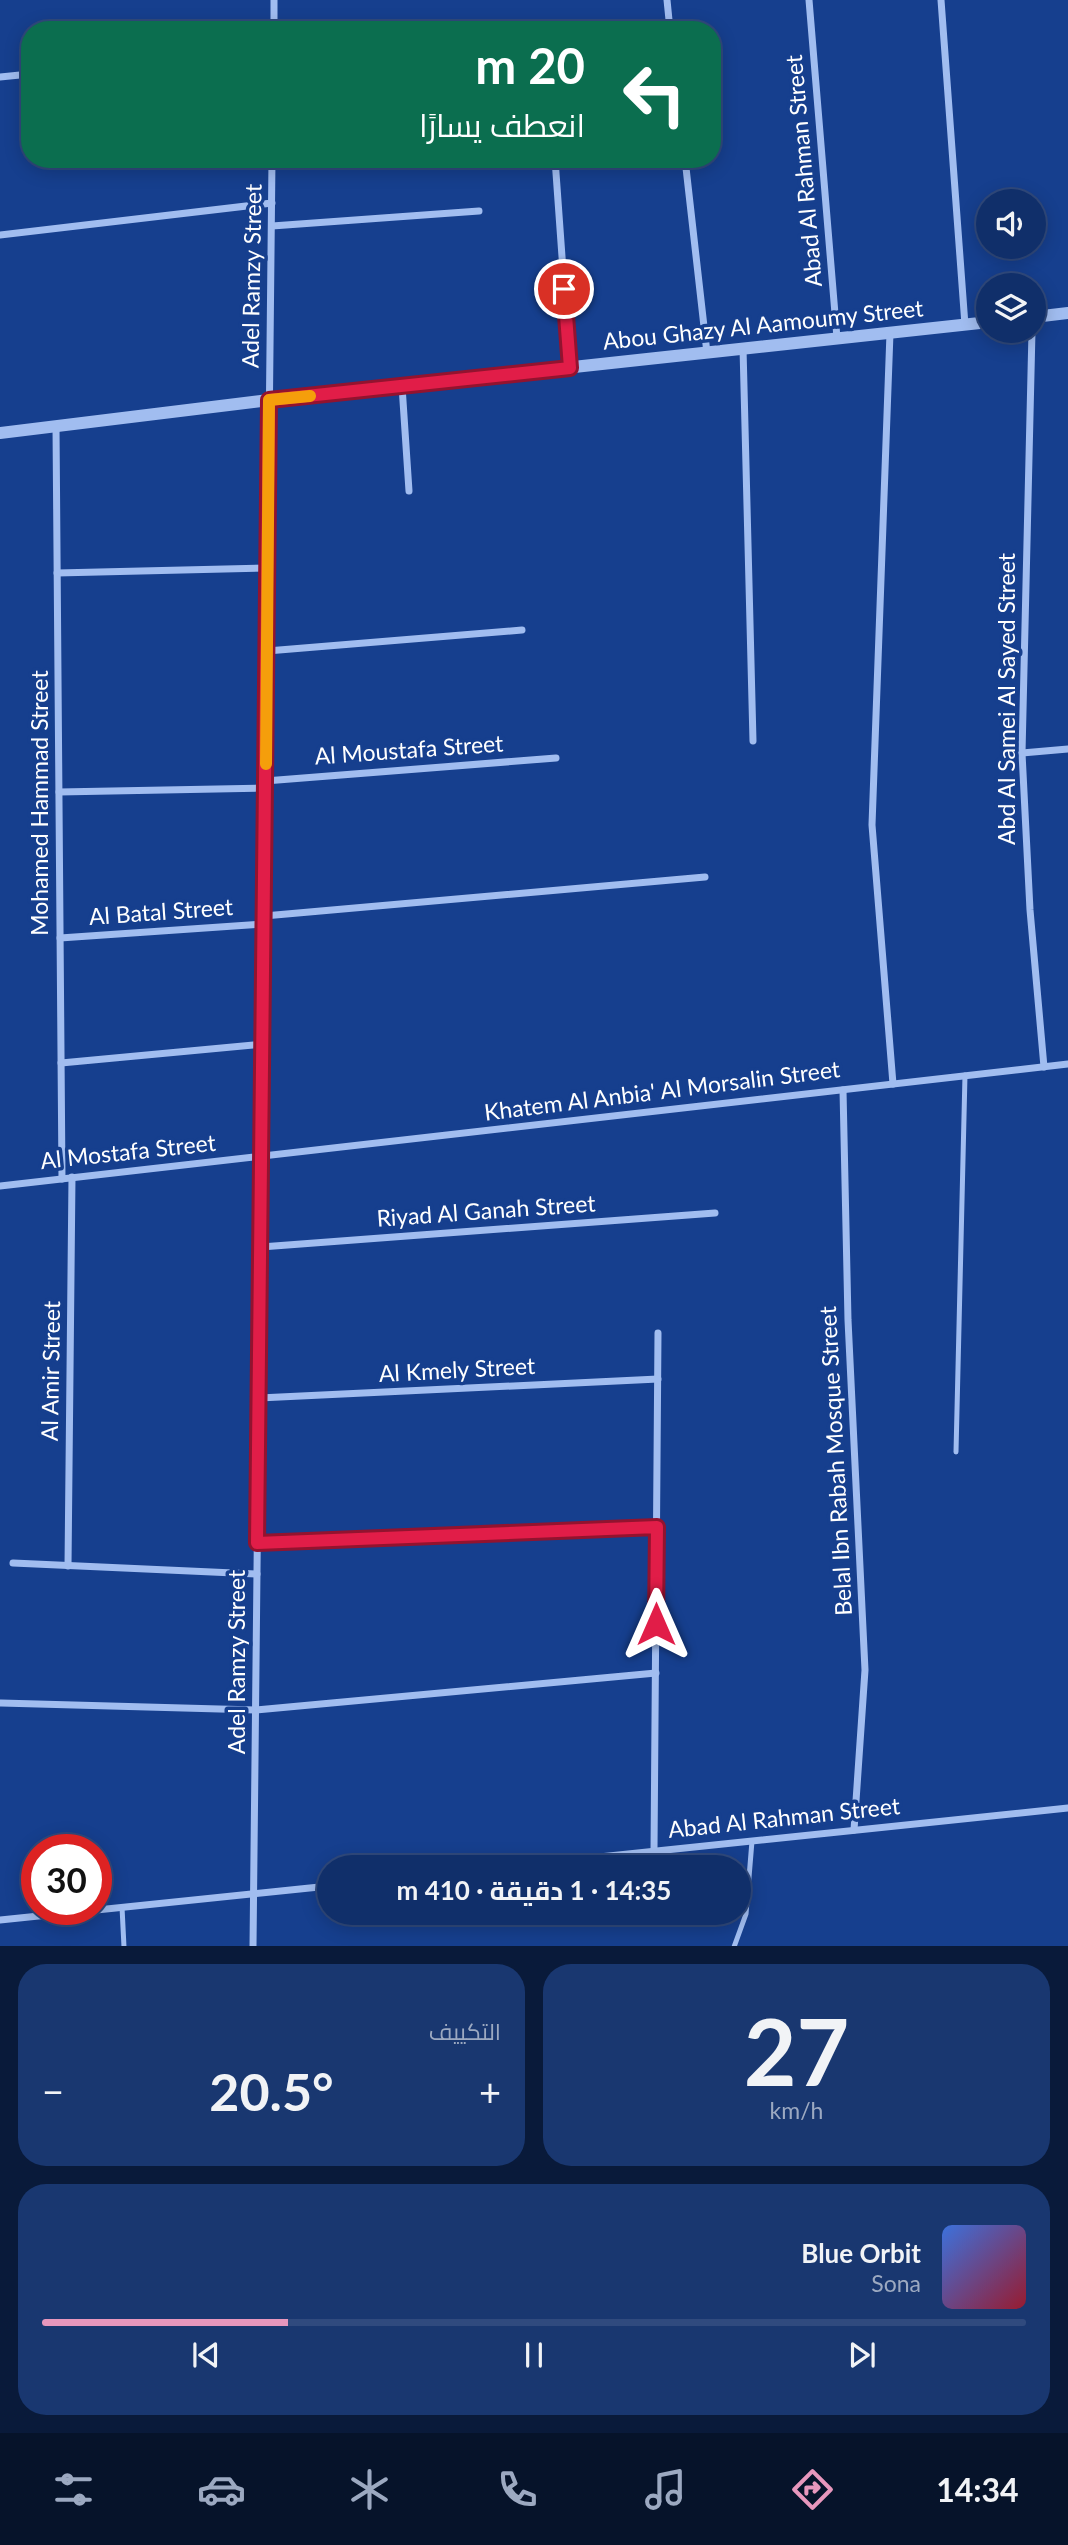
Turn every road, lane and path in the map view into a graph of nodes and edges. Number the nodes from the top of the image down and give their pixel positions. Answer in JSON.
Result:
{"nodes":[{"id":1,"x":274,"y":0,"type":"edge"},
{"id":2,"x":667,"y":0,"type":"edge"},
{"id":3,"x":809,"y":0,"type":"edge"},
{"id":4,"x":941,"y":0,"type":"edge"},
{"id":5,"x":274,"y":21,"type":"edge"},
{"id":6,"x":669,"y":21,"type":"edge"},
{"id":7,"x":21,"y":75,"type":"edge"},
{"id":8,"x":0,"y":78,"type":"edge"},
{"id":9,"x":272,"y":168,"type":"edge"},
{"id":10,"x":556,"y":168,"type":"edge"},
{"id":11,"x":686,"y":168,"type":"edge"},
{"id":12,"x":272,"y":203,"type":"junction"},
{"id":13,"x":479,"y":211,"type":"dead end"},
{"id":14,"x":272,"y":226,"type":"junction"},
{"id":15,"x":0,"y":235,"type":"edge"},
{"id":16,"x":1068,"y":313,"type":"edge"},
{"id":17,"x":1046,"y":316,"type":"edge"},
{"id":18,"x":976,"y":323,"type":"edge"},
{"id":19,"x":965,"y":324,"type":"junction"},
{"id":20,"x":890,"y":333,"type":"junction"},
{"id":21,"x":837,"y":338,"type":"junction"},
{"id":22,"x":1032,"y":343,"type":"edge"},
{"id":23,"x":743,"y":348,"type":"junction"},
{"id":24,"x":706,"y":352,"type":"junction"},
{"id":25,"x":570,"y":368,"type":"junction"},
{"id":26,"x":402,"y":386,"type":"junction"},
{"id":27,"x":269,"y":400,"type":"junction"},
{"id":28,"x":56,"y":426,"type":"junction"},
{"id":29,"x":0,"y":433,"type":"edge"},
{"id":30,"x":409,"y":491,"type":"dead end"},
{"id":31,"x":268,"y":568,"type":"junction"},
{"id":32,"x":57,"y":573,"type":"junction"},
{"id":33,"x":522,"y":630,"type":"dead end"},
{"id":34,"x":267,"y":651,"type":"junction"},
{"id":35,"x":753,"y":741,"type":"dead end"},
{"id":36,"x":1068,"y":750,"type":"edge"},
{"id":37,"x":1022,"y":753,"type":"junction"},
{"id":38,"x":556,"y":758,"type":"dead end"},
{"id":39,"x":265,"y":784,"type":"junction"},
{"id":40,"x":59,"y":792,"type":"junction"},
{"id":41,"x":705,"y":877,"type":"dead end"},
{"id":42,"x":264,"y":920,"type":"junction"},
{"id":43,"x":60,"y":938,"type":"junction"},
{"id":44,"x":263,"y":1044,"type":"junction"},
{"id":45,"x":61,"y":1063,"type":"junction"},
{"id":46,"x":1068,"y":1064,"type":"edge"},
{"id":47,"x":1044,"y":1067,"type":"junction"},
{"id":48,"x":965,"y":1075,"type":"junction"},
{"id":49,"x":893,"y":1084,"type":"junction"},
{"id":50,"x":843,"y":1090,"type":"junction"},
{"id":51,"x":261,"y":1156,"type":"junction"},
{"id":52,"x":72,"y":1177,"type":"junction"},
{"id":53,"x":62,"y":1179,"type":"junction"},
{"id":54,"x":0,"y":1186,"type":"edge"},
{"id":55,"x":715,"y":1213,"type":"dead end"},
{"id":56,"x":261,"y":1247,"type":"junction"},
{"id":57,"x":658,"y":1333,"type":"dead end"},
{"id":58,"x":658,"y":1379,"type":"junction"},
{"id":59,"x":259,"y":1398,"type":"junction"},
{"id":60,"x":956,"y":1452,"type":"dead end"},
{"id":61,"x":657,"y":1527,"type":"junction"},
{"id":62,"x":257,"y":1543,"type":"junction"},
{"id":63,"x":13,"y":1563,"type":"dead end"},
{"id":64,"x":68,"y":1566,"type":"junction"},
{"id":65,"x":257,"y":1574,"type":"junction"},
{"id":66,"x":656,"y":1673,"type":"junction"},
{"id":67,"x":1,"y":1703,"type":"edge"},
{"id":68,"x":256,"y":1710,"type":"junction"},
{"id":69,"x":1068,"y":1808,"type":"edge"},
{"id":70,"x":854,"y":1830,"type":"junction"},
{"id":71,"x":752,"y":1841,"type":"junction"},
{"id":72,"x":654,"y":1851,"type":"junction"},
{"id":73,"x":616,"y":1855,"type":"edge"},
{"id":74,"x":317,"y":1887,"type":"edge"},
{"id":75,"x":255,"y":1894,"type":"junction"},
{"id":76,"x":122,"y":1908,"type":"junction"},
{"id":77,"x":0,"y":1920,"type":"edge"},
{"id":78,"x":124,"y":1946,"type":"edge"},
{"id":79,"x":253,"y":1946,"type":"edge"},
{"id":80,"x":734,"y":1946,"type":"edge"}],
"edges":[{"from":1,"to":5,"type":"street"},
{"from":2,"to":6,"type":"street"},
{"from":3,"to":21,"type":"street","name":"Abad Al Rahman Street"},
{"from":4,"to":19,"type":"street"},
{"from":7,"to":8,"type":"street"},
{"from":9,"to":12,"type":"street","name":"Adel Ramzy Street"},
{"from":10,"to":25,"type":"street"},
{"from":11,"to":24,"type":"street"},
{"from":12,"to":14,"type":"street","name":"Adel Ramzy Street"},
{"from":12,"to":15,"type":"street"},
{"from":13,"to":14,"type":"street"},
{"from":14,"to":27,"type":"street","name":"Adel Ramzy Street"},
{"from":16,"to":17,"type":"street"},
{"from":18,"to":19,"type":"street","name":"Abou Ghazy Al Aamoumy Street"},
{"from":19,"to":20,"type":"street","name":"Abou Ghazy Al Aamoumy Street"},
{"from":20,"to":21,"type":"street","name":"Abou Ghazy Al Aamoumy Street"},
{"from":20,"to":49,"type":"street"},
{"from":21,"to":23,"type":"street","name":"Abou Ghazy Al Aamoumy Street"},
{"from":22,"to":37,"type":"street","name":"Abd Al Samei Al Sayed Street"},
{"from":23,"to":24,"type":"street","name":"Abou Ghazy Al Aamoumy Street"},
{"from":23,"to":35,"type":"street"},
{"from":24,"to":25,"type":"street","name":"Abou Ghazy Al Aamoumy Street"},
{"from":25,"to":26,"type":"street","name":"Abou Ghazy Al Aamoumy Street"},
{"from":26,"to":27,"type":"street","name":"Abou Ghazy Al Aamoumy Street"},
{"from":26,"to":30,"type":"street"},
{"from":27,"to":28,"type":"street","name":"Abou Ghazy Al Aamoumy Street"},
{"from":27,"to":31,"type":"street","name":"Adel Ramzy Street"},
{"from":28,"to":29,"type":"street","name":"Abou Ghazy Al Aamoumy Street"},
{"from":28,"to":32,"type":"street","name":"Mohamed Hammad Street"},
{"from":31,"to":32,"type":"street"},
{"from":31,"to":34,"type":"street","name":"Adel Ramzy Street"},
{"from":32,"to":40,"type":"street","name":"Mohamed Hammad Street"},
{"from":33,"to":34,"type":"street"},
{"from":34,"to":39,"type":"street","name":"Adel Ramzy Street"},
{"from":36,"to":37,"type":"street"},
{"from":37,"to":47,"type":"street","name":"Abd Al Samei Al Sayed Street"},
{"from":38,"to":39,"type":"street","name":"Al Moustafa Street"},
{"from":39,"to":40,"type":"street","name":"Al Moustafa Street"},
{"from":39,"to":42,"type":"street","name":"Adel Ramzy Street"},
{"from":40,"to":43,"type":"street","name":"Mohamed Hammad Street"},
{"from":41,"to":42,"type":"street","name":"Al Batal Street"},
{"from":42,"to":43,"type":"street","name":"Al Batal Street"},
{"from":42,"to":44,"type":"street","name":"Adel Ramzy Street"},
{"from":43,"to":45,"type":"street","name":"Mohamed Hammad Street"},
{"from":44,"to":45,"type":"street"},
{"from":44,"to":51,"type":"street","name":"Adel Ramzy Street"},
{"from":45,"to":53,"type":"street","name":"Mohamed Hammad Street"},
{"from":46,"to":47,"type":"street","name":"Khatem Al Anbia' Al Morsalin Street"},
{"from":47,"to":48,"type":"street","name":"Khatem Al Anbia' Al Morsalin Street"},
{"from":48,"to":49,"type":"street","name":"Khatem Al Anbia' Al Morsalin Street"},
{"from":48,"to":60,"type":"lane"},
{"from":49,"to":50,"type":"street","name":"Khatem Al Anbia' Al Morsalin Street"},
{"from":50,"to":51,"type":"street","name":"Khatem Al Anbia' Al Morsalin Street"},
{"from":50,"to":70,"type":"street","name":"Belal Ibn Rabah Mosque Street"},
{"from":51,"to":52,"type":"street","name":"Al Mostafa Street"},
{"from":51,"to":56,"type":"street","name":"Adel Ramzy Street"},
{"from":52,"to":53,"type":"street","name":"Al Mostafa Street"},
{"from":52,"to":64,"type":"street","name":"Al Amir Street"},
{"from":53,"to":54,"type":"street","name":"Al Mostafa Street"},
{"from":55,"to":56,"type":"street","name":"Riyad Al Ganah Street"},
{"from":56,"to":59,"type":"street","name":"Adel Ramzy Street"},
{"from":57,"to":58,"type":"street"},
{"from":58,"to":59,"type":"street","name":"Al Kmely Street"},
{"from":58,"to":61,"type":"street"},
{"from":59,"to":62,"type":"street","name":"Adel Ramzy Street"},
{"from":61,"to":62,"type":"street"},
{"from":61,"to":66,"type":"street"},
{"from":62,"to":65,"type":"street","name":"Adel Ramzy Street"},
{"from":63,"to":64,"type":"street"},
{"from":64,"to":65,"type":"street"},
{"from":65,"to":68,"type":"street","name":"Adel Ramzy Street"},
{"from":66,"to":68,"type":"street"},
{"from":66,"to":72,"type":"street"},
{"from":67,"to":68,"type":"street"},
{"from":68,"to":75,"type":"street","name":"Adel Ramzy Street"},
{"from":69,"to":70,"type":"street","name":"Abad Al Rahman Street"},
{"from":70,"to":71,"type":"street","name":"Abad Al Rahman Street"},
{"from":71,"to":72,"type":"street","name":"Abad Al Rahman Street"},
{"from":71,"to":80,"type":"lane"},
{"from":72,"to":73,"type":"street","name":"Abad Al Rahman Street"},
{"from":74,"to":75,"type":"street"},
{"from":75,"to":76,"type":"street"},
{"from":75,"to":79,"type":"street","name":"Adel Ramzy Street"},
{"from":76,"to":77,"type":"street"},
{"from":76,"to":78,"type":"lane"}]}
